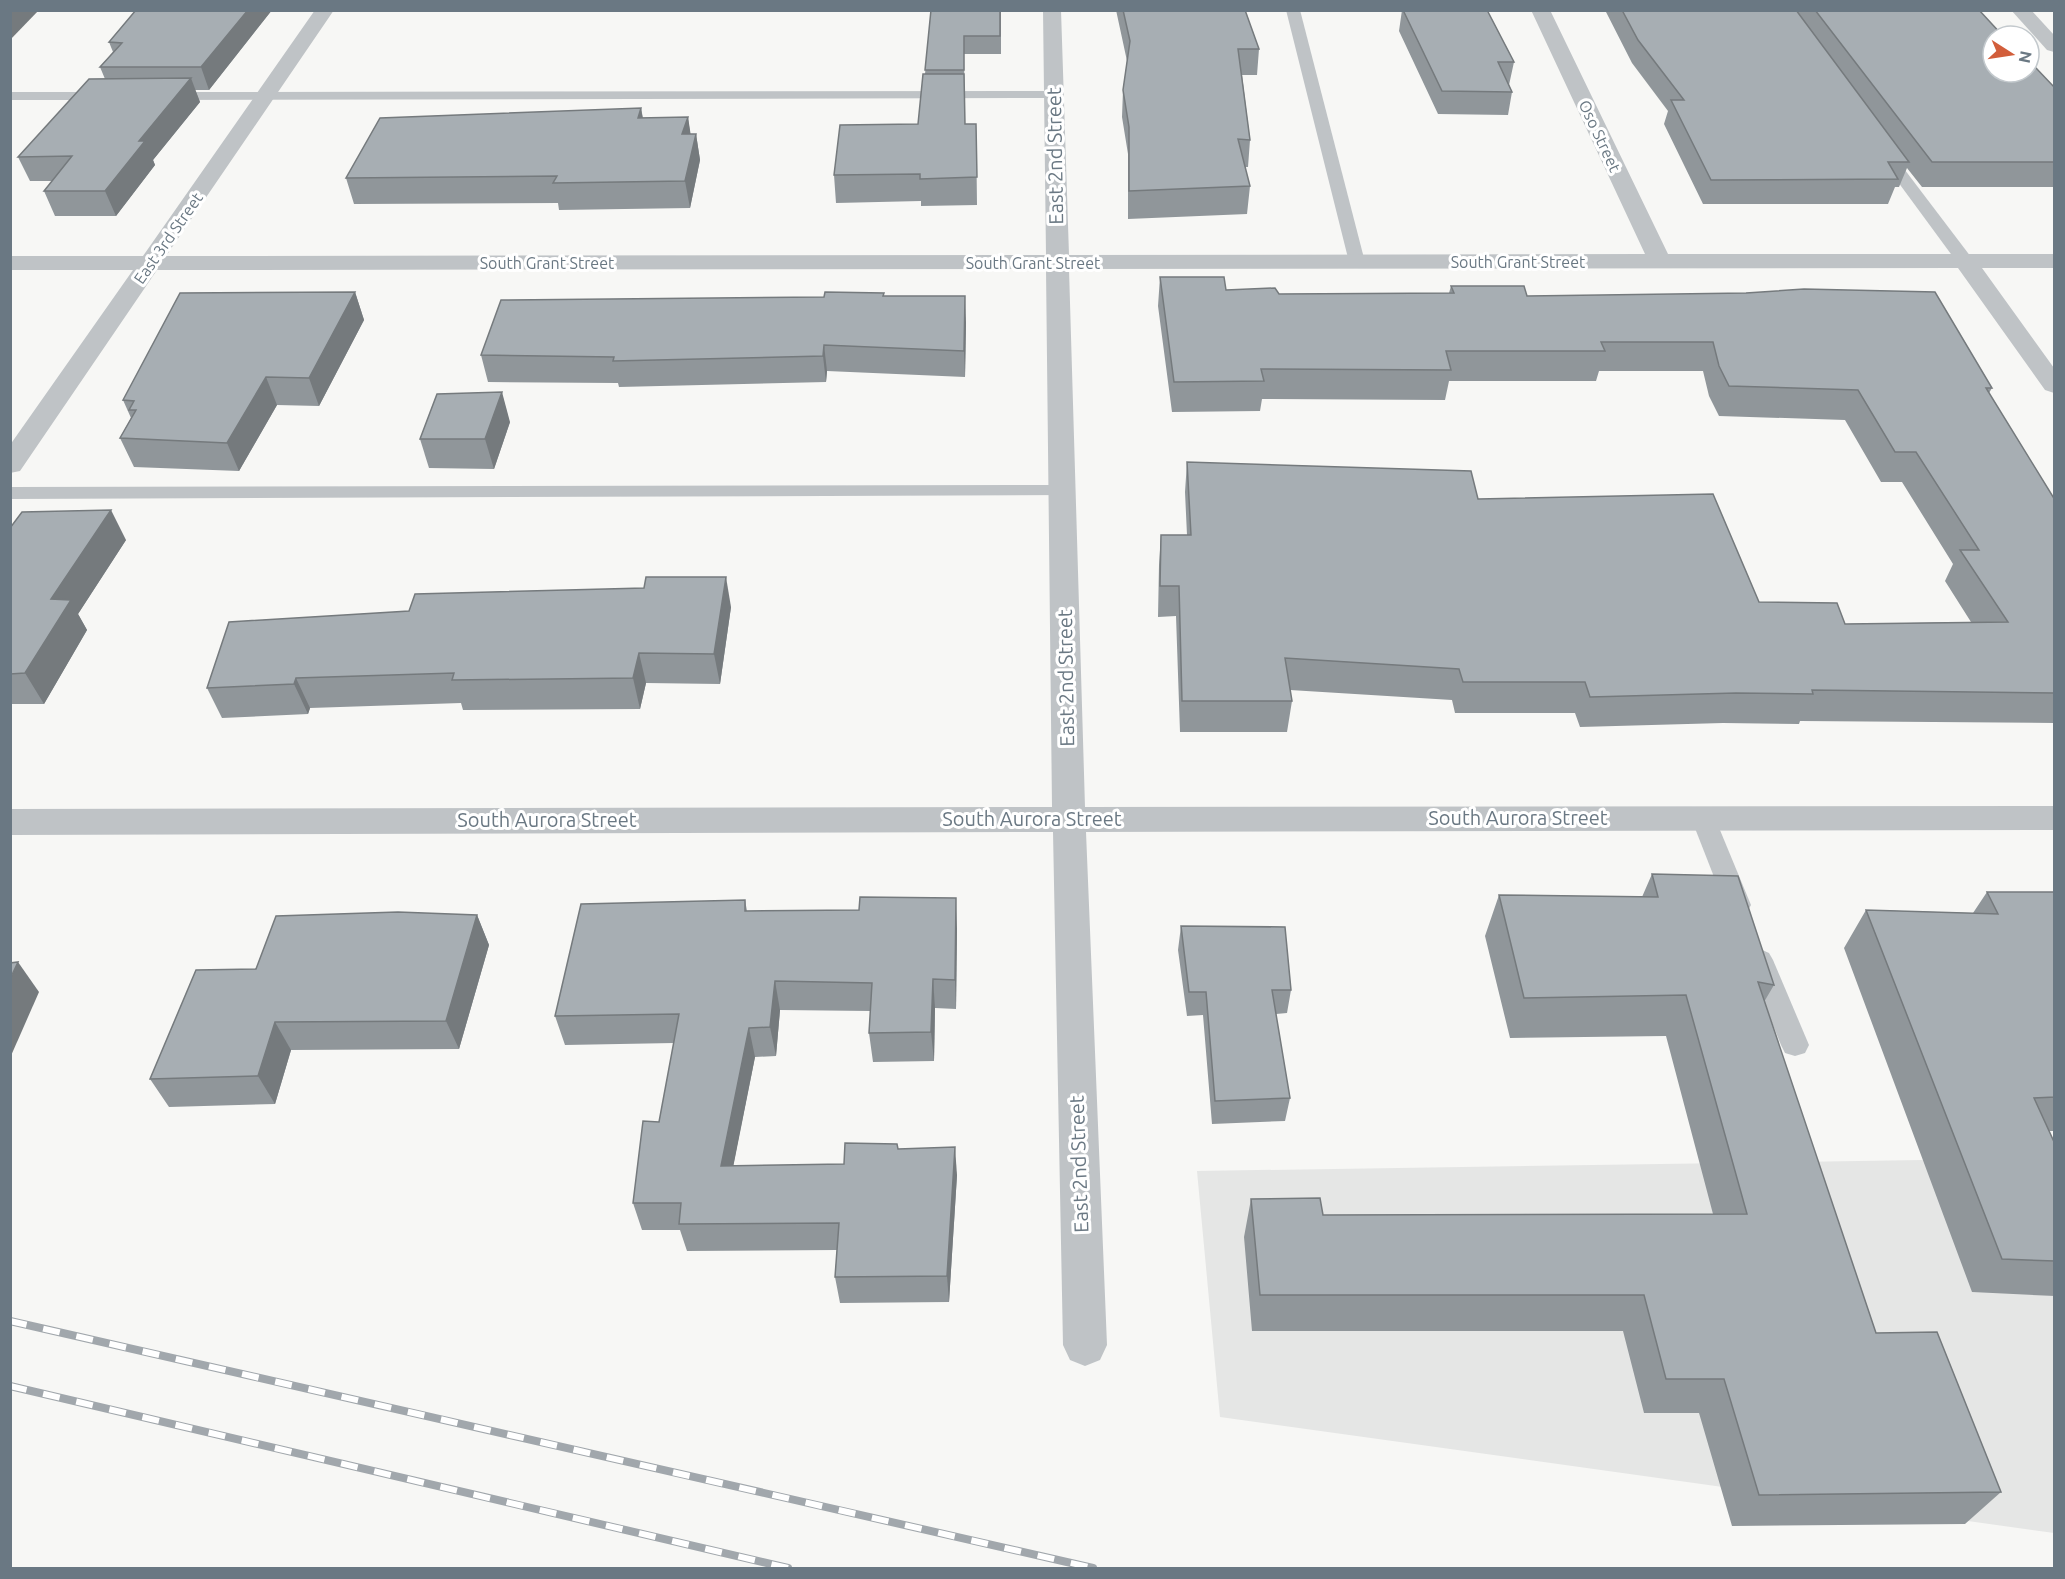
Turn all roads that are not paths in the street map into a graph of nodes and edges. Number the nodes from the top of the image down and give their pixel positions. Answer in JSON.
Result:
{"nodes":[{"id":1,"x":326,"y":10,"type":"edge"},
{"id":2,"x":1052,"y":10,"type":"edge"},
{"id":3,"x":1293,"y":10,"type":"edge"},
{"id":4,"x":1540,"y":10,"type":"edge"},
{"id":5,"x":2020,"y":10,"type":"edge"},
{"id":6,"x":2055,"y":46,"type":"edge"},
{"id":7,"x":1053,"y":95,"type":"junction"},
{"id":8,"x":10,"y":96,"type":"edge"},
{"id":9,"x":127,"y":96,"type":"edge"},
{"id":10,"x":150,"y":96,"type":"edge"},
{"id":11,"x":266,"y":96,"type":"junction"},
{"id":12,"x":1872,"y":136,"type":"edge"},
{"id":13,"x":1659,"y":261,"type":"junction"},
{"id":14,"x":1965,"y":261,"type":"junction"},
{"id":15,"x":2055,"y":261,"type":"edge"},
{"id":16,"x":1357,"y":262,"type":"junction"},
{"id":17,"x":10,"y":263,"type":"edge"},
{"id":18,"x":150,"y":263,"type":"junction"},
{"id":19,"x":1057,"y":263,"type":"junction"},
{"id":20,"x":2055,"y":385,"type":"edge"},
{"id":21,"x":10,"y":465,"type":"edge"},
{"id":22,"x":1062,"y":491,"type":"junction"},
{"id":23,"x":10,"y":493,"type":"edge"},
{"id":24,"x":1703,"y":818,"type":"junction"},
{"id":25,"x":2055,"y":818,"type":"edge"},
{"id":26,"x":1069,"y":819,"type":"junction"},
{"id":27,"x":10,"y":822,"type":"edge"},
{"id":28,"x":1795,"y":1045,"type":"dead end"},
{"id":29,"x":1085,"y":1345,"type":"dead end"}],
"edges":[{"from":1,"to":11,"type":"street","name":"East 3rd Street"},
{"from":2,"to":7,"type":"street","name":"East 2nd Street"},
{"from":3,"to":16,"type":"lane"},
{"from":4,"to":13,"type":"street","name":"Oso Street"},
{"from":5,"to":6,"type":"street"},
{"from":7,"to":11,"type":"lane"},
{"from":7,"to":19,"type":"street","name":"East 2nd Street"},
{"from":8,"to":9,"type":"lane"},
{"from":10,"to":11,"type":"lane"},
{"from":11,"to":18,"type":"street","name":"East 3rd Street"},
{"from":12,"to":14,"type":"lane"},
{"from":13,"to":14,"type":"street","name":"South Grant Street"},
{"from":13,"to":16,"type":"street","name":"South Grant Street"},
{"from":14,"to":15,"type":"street","name":"South Grant Street"},
{"from":14,"to":20,"type":"street"},
{"from":16,"to":19,"type":"street","name":"South Grant Street"},
{"from":17,"to":18,"type":"street","name":"South Grant Street"},
{"from":18,"to":19,"type":"street","name":"South Grant Street"},
{"from":18,"to":21,"type":"street","name":"East 3rd Street"},
{"from":19,"to":22,"type":"street","name":"East 2nd Street"},
{"from":22,"to":23,"type":"lane"},
{"from":22,"to":26,"type":"street","name":"East 2nd Street"},
{"from":24,"to":25,"type":"street","name":"South Aurora Street"},
{"from":24,"to":26,"type":"street","name":"South Aurora Street"},
{"from":24,"to":28,"type":"lane"},
{"from":26,"to":27,"type":"street","name":"South Aurora Street"},
{"from":26,"to":29,"type":"street","name":"East 2nd Street"}]}
